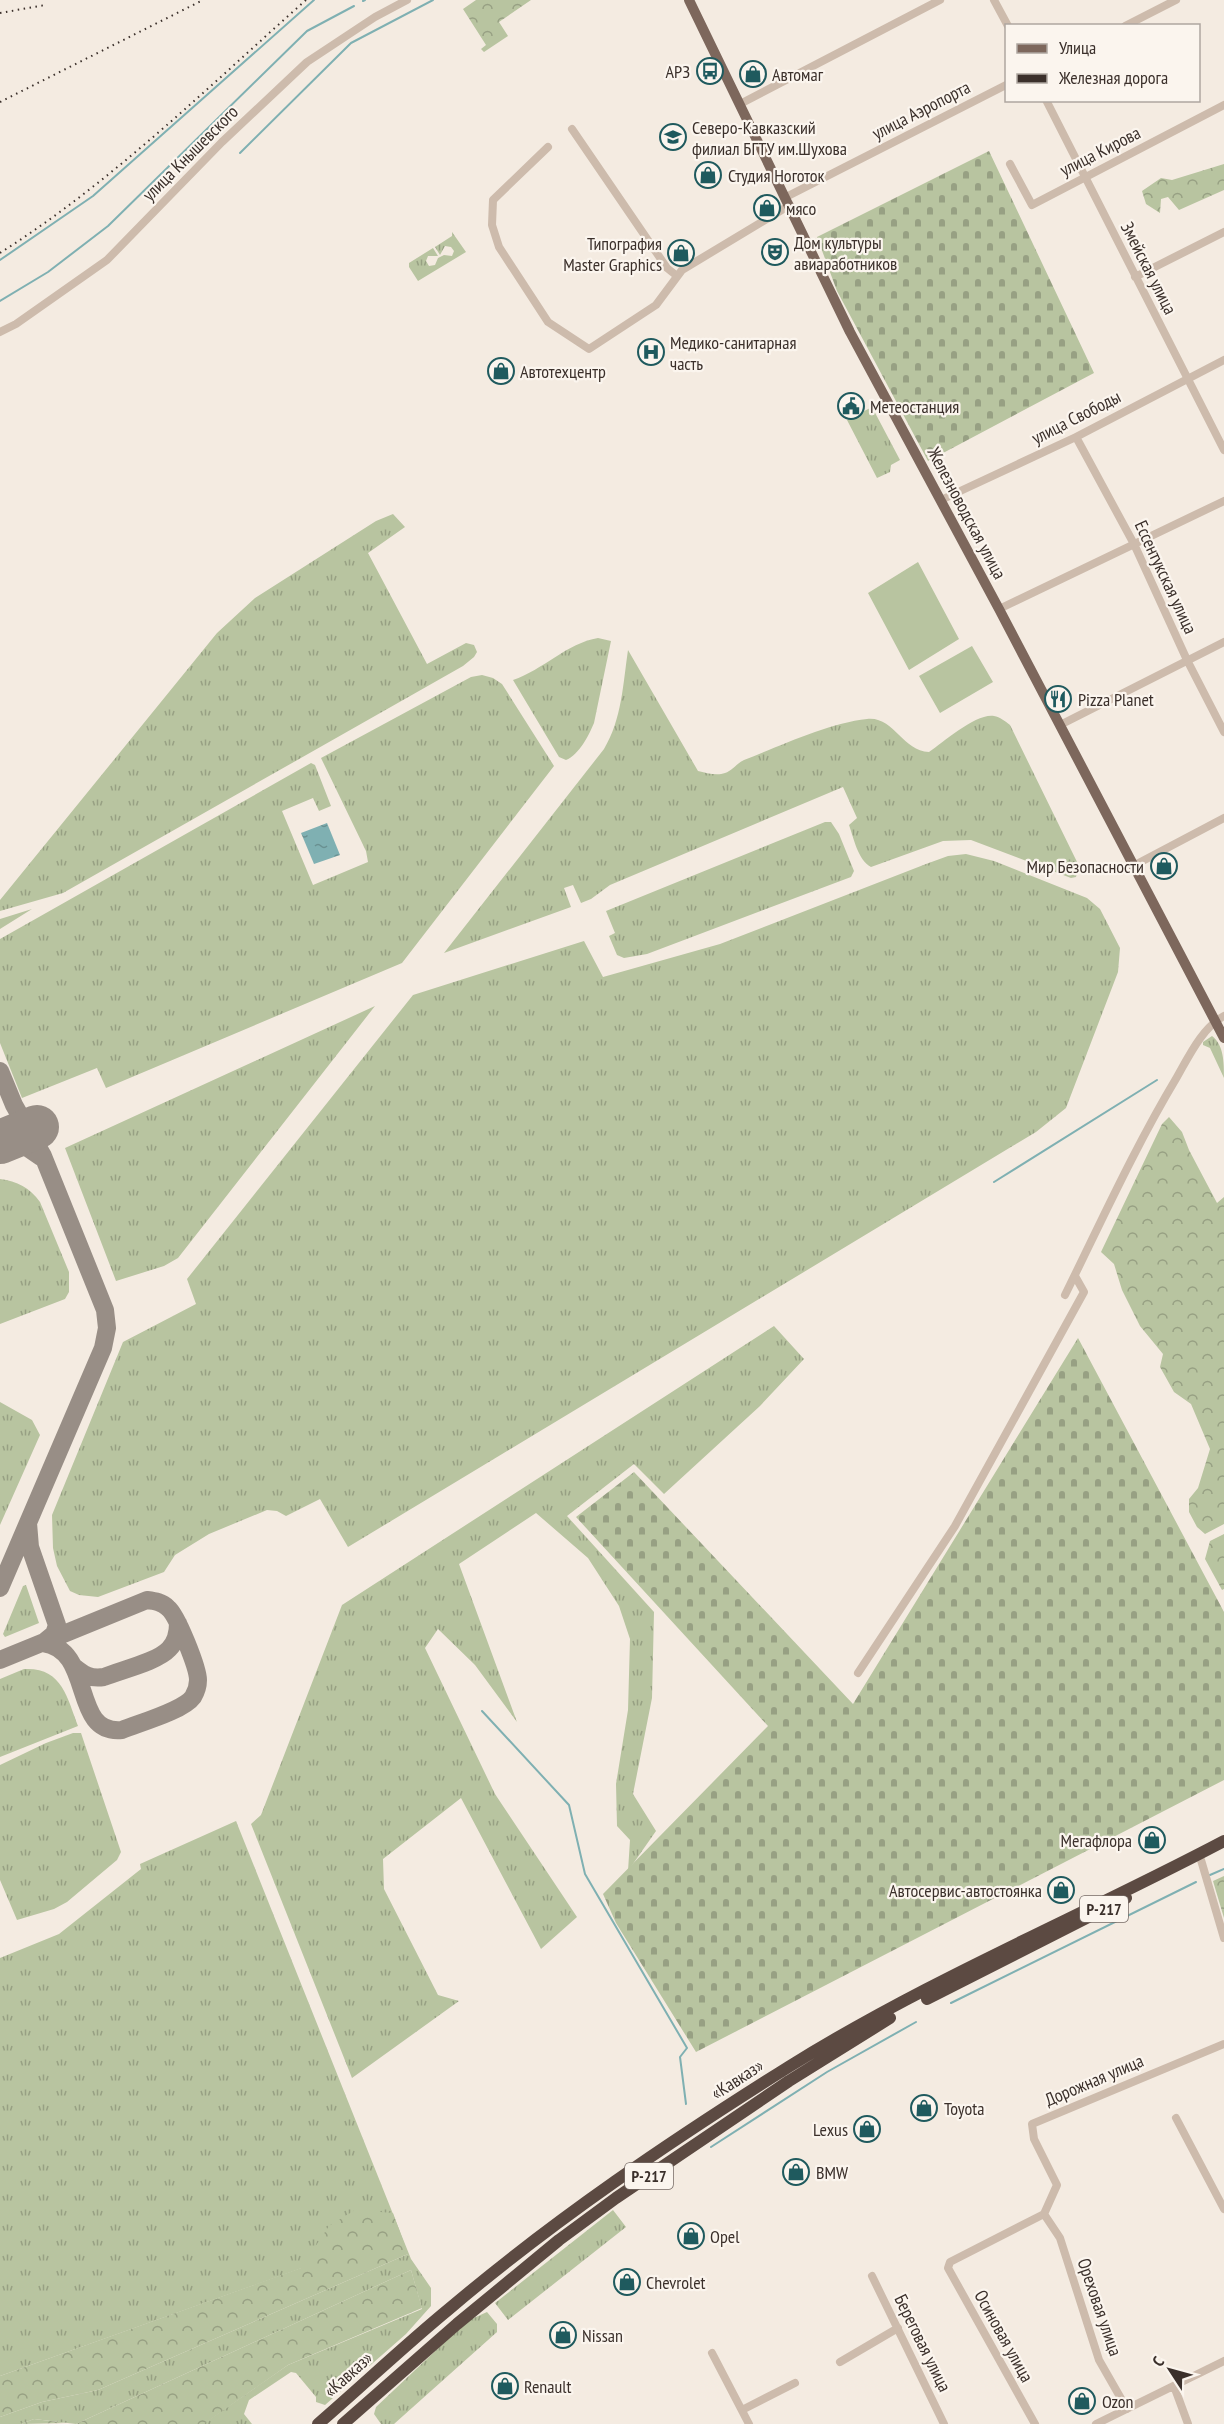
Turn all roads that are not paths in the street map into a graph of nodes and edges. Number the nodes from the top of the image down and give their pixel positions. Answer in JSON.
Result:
{"nodes":[{"id":1,"x":407,"y":0,"type":"edge"},
{"id":2,"x":940,"y":0,"type":"edge"},
{"id":3,"x":994,"y":0,"type":"edge"},
{"id":4,"x":1176,"y":0,"type":"edge"},
{"id":5,"x":692,"y":1,"type":"edge"},
{"id":6,"x":1007,"y":24,"type":"edge"},
{"id":7,"x":1129,"y":24,"type":"edge"},
{"id":8,"x":1005,"y":86,"type":"edge"},
{"id":9,"x":1047,"y":102,"type":"edge"},
{"id":10,"x":740,"y":104,"type":"junction"},
{"id":11,"x":1224,"y":105,"type":"edge"},
{"id":12,"x":572,"y":129,"type":"dead end"},
{"id":13,"x":548,"y":147,"type":"dead end"},
{"id":14,"x":1010,"y":164,"type":"dead end"},
{"id":15,"x":1085,"y":178,"type":"junction"},
{"id":16,"x":788,"y":201,"type":"junction"},
{"id":17,"x":1224,"y":232,"type":"edge"},
{"id":18,"x":677,"y":276,"type":"junction"},
{"id":19,"x":1136,"y":277,"type":"junction"},
{"id":20,"x":0,"y":332,"type":"edge"},
{"id":21,"x":1224,"y":360,"type":"edge"},
{"id":22,"x":1187,"y":379,"type":"junction"},
{"id":23,"x":1076,"y":437,"type":"junction"},
{"id":24,"x":1224,"y":450,"type":"edge"},
{"id":25,"x":941,"y":500,"type":"junction"},
{"id":26,"x":1224,"y":501,"type":"edge"},
{"id":27,"x":1134,"y":544,"type":"junction"},
{"id":28,"x":999,"y":609,"type":"junction"},
{"id":29,"x":1224,"y":642,"type":"edge"},
{"id":30,"x":1187,"y":660,"type":"junction"},
{"id":31,"x":1059,"y":726,"type":"junction"},
{"id":32,"x":1224,"y":732,"type":"edge"},
{"id":33,"x":1224,"y":818,"type":"edge"},
{"id":34,"x":1133,"y":866,"type":"junction"},
{"id":35,"x":1220,"y":1018,"type":"edge"},
{"id":36,"x":1224,"y":1038,"type":"edge"},
{"id":37,"x":1075,"y":1276,"type":"junction"},
{"id":38,"x":1065,"y":1295,"type":"dead end"},
{"id":39,"x":858,"y":1673,"type":"dead end"},
{"id":40,"x":1224,"y":1841,"type":"edge"},
{"id":41,"x":1224,"y":1849,"type":"edge"},
{"id":42,"x":1201,"y":1860,"type":"junction"},
{"id":43,"x":1224,"y":1938,"type":"edge"},
{"id":44,"x":1224,"y":2044,"type":"edge"},
{"id":45,"x":1176,"y":2118,"type":"dead end"},
{"id":46,"x":1224,"y":2209,"type":"edge"},
{"id":47,"x":1044,"y":2214,"type":"junction"},
{"id":48,"x":508,"y":2262,"type":"junction"},
{"id":49,"x":525,"y":2266,"type":"junction"},
{"id":50,"x":872,"y":2276,"type":"dead end"},
{"id":51,"x":898,"y":2328,"type":"junction"},
{"id":52,"x":712,"y":2353,"type":"dead end"},
{"id":53,"x":1224,"y":2361,"type":"edge"},
{"id":54,"x":840,"y":2362,"type":"dead end"},
{"id":55,"x":401,"y":2373,"type":"junction"},
{"id":56,"x":795,"y":2383,"type":"dead end"},
{"id":57,"x":1174,"y":2386,"type":"junction"},
{"id":58,"x":354,"y":2393,"type":"junction"},
{"id":59,"x":1127,"y":2409,"type":"junction"},
{"id":60,"x":742,"y":2410,"type":"junction"},
{"id":61,"x":318,"y":2424,"type":"edge"},
{"id":62,"x":343,"y":2424,"type":"edge"},
{"id":63,"x":749,"y":2424,"type":"edge"},
{"id":64,"x":944,"y":2424,"type":"edge"},
{"id":65,"x":1035,"y":2424,"type":"edge"},
{"id":66,"x":1096,"y":2424,"type":"edge"},
{"id":67,"x":1188,"y":2424,"type":"edge"}],
"edges":[{"from":1,"to":20,"type":"street","name":"улица Кнышевского"},
{"from":2,"to":10,"type":"street"},
{"from":3,"to":6,"type":"street"},
{"from":4,"to":7,"type":"street"},
{"from":5,"to":10,"type":"main road","name":"Железноводская улица"},
{"from":8,"to":16,"type":"street","name":"улица Аэропорта"},
{"from":9,"to":15,"type":"street","name":"Змейская улица"},
{"from":10,"to":16,"type":"main road","name":"Железноводская улица"},
{"from":11,"to":15,"type":"street","name":"улица Кирова"},
{"from":12,"to":18,"type":"street"},
{"from":13,"to":18,"type":"street","name":"улица Аэропорта"},
{"from":14,"to":15,"type":"street","name":"улица Кирова"},
{"from":15,"to":19,"type":"street","name":"Змейская улица"},
{"from":16,"to":18,"type":"street","name":"улица Аэропорта"},
{"from":16,"to":25,"type":"main road","name":"Железноводская улица"},
{"from":17,"to":19,"type":"street"},
{"from":19,"to":22,"type":"street","name":"Змейская улица"},
{"from":21,"to":22,"type":"street","name":"улица Свободы"},
{"from":22,"to":23,"type":"street","name":"улица Свободы"},
{"from":22,"to":24,"type":"street","name":"Змейская улица"},
{"from":23,"to":25,"type":"street","name":"улица Свободы"},
{"from":23,"to":27,"type":"street","name":"Ессентукская улица"},
{"from":25,"to":28,"type":"main road","name":"Железноводская улица"},
{"from":26,"to":27,"type":"street"},
{"from":27,"to":28,"type":"street"},
{"from":27,"to":30,"type":"street","name":"Ессентукская улица"},
{"from":28,"to":31,"type":"main road","name":"Железноводская улица"},
{"from":29,"to":30,"type":"street"},
{"from":30,"to":31,"type":"street"},
{"from":30,"to":32,"type":"street","name":"Ессентукская улица"},
{"from":31,"to":34,"type":"main road","name":"Железноводская улица"},
{"from":33,"to":34,"type":"street"},
{"from":34,"to":35,"type":"main road","name":"Железноводская улица"},
{"from":35,"to":36,"type":"main road","name":"Железноводская улица"},
{"from":35,"to":37,"type":"street"},
{"from":37,"to":38,"type":"street"},
{"from":37,"to":39,"type":"street"},
{"from":40,"to":48,"type":"highway","name":"«Кавказ»","number":"Р-217"},
{"from":41,"to":42,"type":"highway","name":"«Кавказ»","number":"Р-217"},
{"from":42,"to":43,"type":"street"},
{"from":42,"to":49,"type":"highway","name":"«Кавказ»","number":"Р-217"},
{"from":44,"to":47,"type":"street","name":"Дорожная улица"},
{"from":45,"to":46,"type":"street"},
{"from":47,"to":59,"type":"street","name":"Ореховая улица"},
{"from":47,"to":65,"type":"street","name":"Осиновая улица"},
{"from":48,"to":49,"type":"highway"},
{"from":48,"to":58,"type":"highway","name":"«Кавказ»","number":"Р-217"},
{"from":49,"to":55,"type":"highway","name":"«Кавказ»","number":"Р-217"},
{"from":50,"to":51,"type":"street","name":"Береговая улица"},
{"from":51,"to":54,"type":"street"},
{"from":51,"to":64,"type":"street","name":"Береговая улица"},
{"from":52,"to":60,"type":"street"},
{"from":53,"to":57,"type":"street"},
{"from":55,"to":58,"type":"highway"},
{"from":55,"to":62,"type":"highway","name":"«Кавказ»","number":"Р-217"},
{"from":56,"to":60,"type":"street"},
{"from":57,"to":59,"type":"street"},
{"from":57,"to":67,"type":"street"},
{"from":58,"to":61,"type":"highway","name":"«Кавказ»","number":"Р-217"},
{"from":59,"to":66,"type":"street"},
{"from":60,"to":63,"type":"street"}]}
